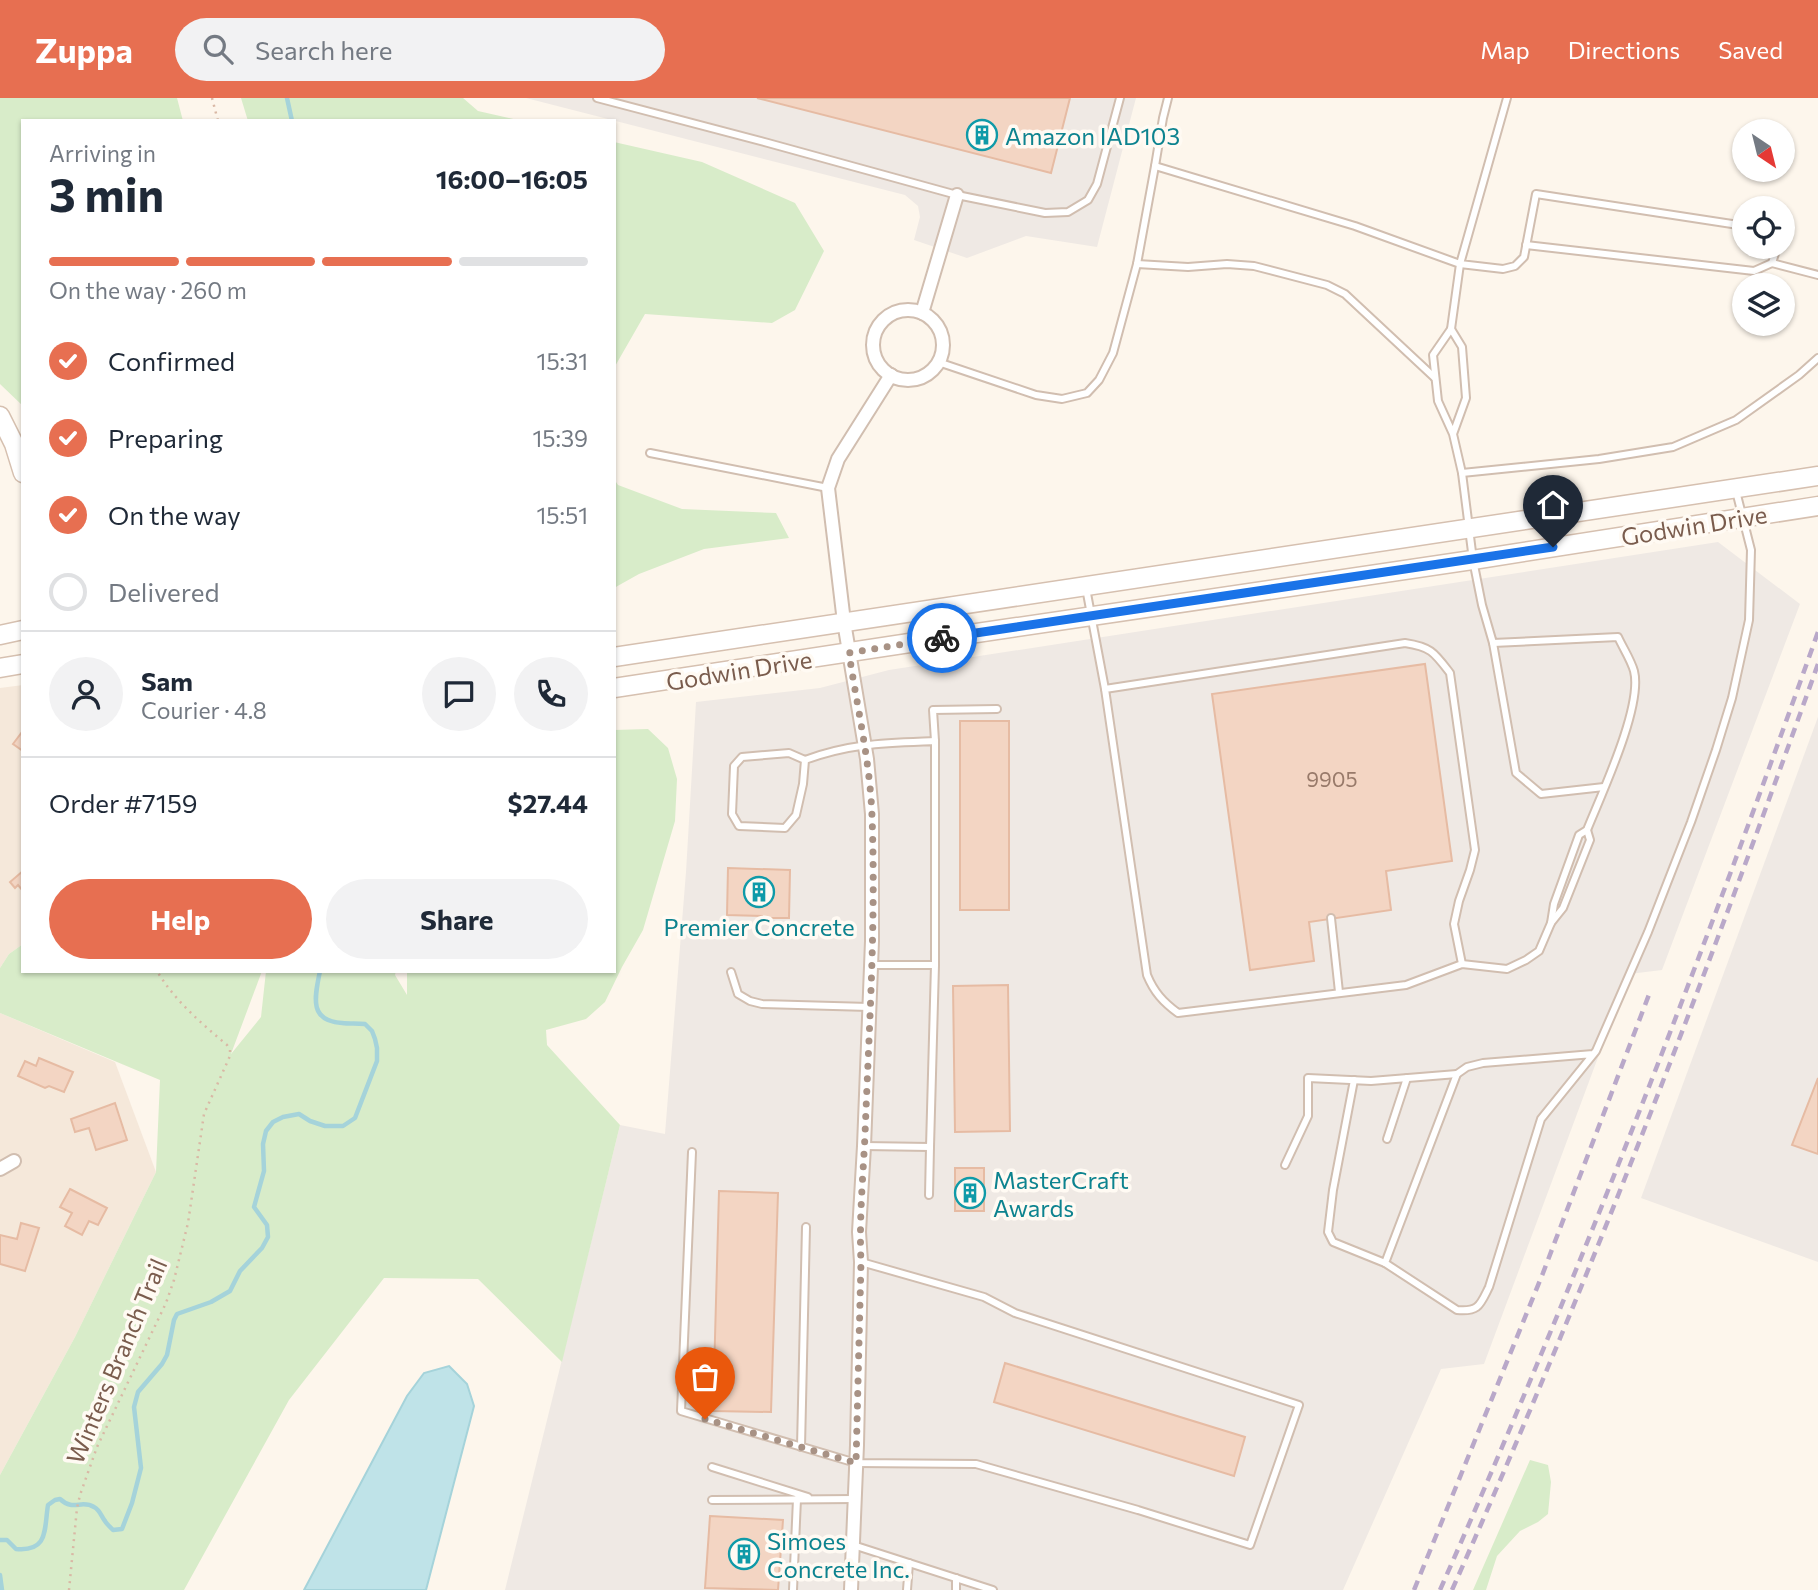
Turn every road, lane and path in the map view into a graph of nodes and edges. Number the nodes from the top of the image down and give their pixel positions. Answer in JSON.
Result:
{"nodes":[{"id":1,"x":212,"y":98,"type":"edge"},
{"id":2,"x":597,"y":98,"type":"edge"},
{"id":3,"x":1120,"y":98,"type":"edge"},
{"id":4,"x":1168,"y":98,"type":"edge"},
{"id":5,"x":1507,"y":98,"type":"edge"},
{"id":6,"x":217,"y":119,"type":"edge"},
{"id":7,"x":1155,"y":166,"type":"junction"},
{"id":8,"x":957,"y":195,"type":"junction"},
{"id":9,"x":1732,"y":224,"type":"edge"},
{"id":10,"x":1526,"y":245,"type":"junction"},
{"id":11,"x":1773,"y":259,"type":"edge"},
{"id":12,"x":1772,"y":263,"type":"junction"},
{"id":13,"x":1137,"y":264,"type":"junction"},
{"id":14,"x":1460,"y":264,"type":"junction"},
{"id":15,"x":1818,"y":275,"type":"edge"},
{"id":16,"x":922,"y":313,"type":"junction"},
{"id":17,"x":1451,"y":329,"type":"junction"},
{"id":18,"x":1818,"y":358,"type":"edge"},
{"id":19,"x":938,"y":362,"type":"junction"},
{"id":20,"x":891,"y":375,"type":"junction"},
{"id":21,"x":1435,"y":378,"type":"junction"},
{"id":22,"x":0,"y":416,"type":"edge"},
{"id":23,"x":1453,"y":434,"type":"junction"},
{"id":24,"x":650,"y":453,"type":"dead end"},
{"id":25,"x":21,"y":467,"type":"edge"},
{"id":26,"x":1462,"y":474,"type":"junction"},
{"id":27,"x":1818,"y":476,"type":"edge"},
{"id":28,"x":828,"y":488,"type":"junction"},
{"id":29,"x":1735,"y":488,"type":"junction"},
{"id":30,"x":1818,"y":506,"type":"edge"},
{"id":31,"x":1742,"y":517,"type":"junction"},
{"id":32,"x":1470,"y":528,"type":"junction"},
{"id":33,"x":1473,"y":560,"type":"junction"},
{"id":34,"x":1086,"y":586,"type":"junction"},
{"id":35,"x":1092,"y":616,"type":"junction"},
{"id":36,"x":844,"y":622,"type":"junction"},
{"id":37,"x":21,"y":630,"type":"edge"},
{"id":38,"x":0,"y":635,"type":"edge"},
{"id":39,"x":1493,"y":642,"type":"junction"},
{"id":40,"x":849,"y":653,"type":"junction"},
{"id":41,"x":616,"y":657,"type":"edge"},
{"id":42,"x":21,"y":664,"type":"edge"},
{"id":43,"x":0,"y":668,"type":"edge"},
{"id":44,"x":616,"y":688,"type":"edge"},
{"id":45,"x":1105,"y":689,"type":"junction"},
{"id":46,"x":997,"y":709,"type":"dead end"},
{"id":47,"x":935,"y":741,"type":"junction"},
{"id":48,"x":864,"y":745,"type":"junction"},
{"id":49,"x":805,"y":760,"type":"junction"},
{"id":50,"x":1604,"y":787,"type":"junction"},
{"id":51,"x":1587,"y":830,"type":"junction"},
{"id":52,"x":1331,"y":918,"type":"dead end"},
{"id":53,"x":1551,"y":923,"type":"junction"},
{"id":54,"x":1462,"y":964,"type":"junction"},
{"id":55,"x":871,"y":965,"type":"junction"},
{"id":56,"x":935,"y":965,"type":"junction"},
{"id":57,"x":732,"y":972,"type":"dead end"},
{"id":58,"x":158,"y":973,"type":"edge"},
{"id":59,"x":1339,"y":992,"type":"junction"},
{"id":60,"x":869,"y":1007,"type":"junction"},
{"id":61,"x":1593,"y":1054,"type":"junction"},
{"id":62,"x":1457,"y":1074,"type":"junction"},
{"id":63,"x":1407,"y":1078,"type":"junction"},
{"id":64,"x":1354,"y":1080,"type":"junction"},
{"id":65,"x":1387,"y":1139,"type":"dead end"},
{"id":66,"x":864,"y":1146,"type":"junction"},
{"id":67,"x":930,"y":1147,"type":"junction"},
{"id":68,"x":692,"y":1152,"type":"dead end"},
{"id":69,"x":14,"y":1161,"type":"dead end"},
{"id":70,"x":1285,"y":1164,"type":"dead end"},
{"id":71,"x":0,"y":1169,"type":"edge"},
{"id":72,"x":929,"y":1195,"type":"dead end"},
{"id":73,"x":806,"y":1227,"type":"dead end"},
{"id":74,"x":861,"y":1262,"type":"junction"},
{"id":75,"x":1385,"y":1263,"type":"junction"},
{"id":76,"x":801,"y":1447,"type":"junction"},
{"id":77,"x":856,"y":1463,"type":"junction"},
{"id":78,"x":712,"y":1468,"type":"dead end"},
{"id":79,"x":797,"y":1499,"type":"junction"},
{"id":80,"x":855,"y":1499,"type":"junction"},
{"id":81,"x":712,"y":1500,"type":"dead end"},
{"id":82,"x":816,"y":1500,"type":"junction"},
{"id":83,"x":853,"y":1545,"type":"junction"},
{"id":84,"x":909,"y":1563,"type":"junction"},
{"id":85,"x":956,"y":1578,"type":"junction"},
{"id":86,"x":69,"y":1590,"type":"edge"},
{"id":87,"x":793,"y":1590,"type":"edge"},
{"id":88,"x":851,"y":1590,"type":"edge"},
{"id":89,"x":907,"y":1590,"type":"edge"},
{"id":90,"x":956,"y":1590,"type":"edge"},
{"id":91,"x":993,"y":1590,"type":"edge"}],
"edges":[{"from":1,"to":6,"type":"path"},
{"from":2,"to":8,"type":"lane"},
{"from":3,"to":8,"type":"lane"},
{"from":4,"to":7,"type":"lane"},
{"from":5,"to":14,"type":"lane"},
{"from":7,"to":13,"type":"lane"},
{"from":7,"to":14,"type":"lane"},
{"from":8,"to":16,"type":"street"},
{"from":9,"to":10,"type":"lane"},
{"from":10,"to":12,"type":"lane"},
{"from":10,"to":14,"type":"lane"},
{"from":11,"to":12,"type":"lane"},
{"from":12,"to":15,"type":"lane"},
{"from":13,"to":19,"type":"lane"},
{"from":13,"to":21,"type":"lane"},
{"from":14,"to":17,"type":"lane"},
{"from":16,"to":19,"type":"street"},
{"from":16,"to":20,"type":"street"},
{"from":17,"to":21,"type":"lane"},
{"from":17,"to":23,"type":"lane"},
{"from":18,"to":26,"type":"lane"},
{"from":19,"to":20,"type":"street"},
{"from":20,"to":28,"type":"street"},
{"from":21,"to":23,"type":"lane"},
{"from":22,"to":25,"type":"street"},
{"from":23,"to":26,"type":"lane"},
{"from":24,"to":28,"type":"lane"},
{"from":26,"to":32,"type":"lane"},
{"from":27,"to":29,"type":"street","name":"Godwin Drive"},
{"from":28,"to":36,"type":"street"},
{"from":29,"to":31,"type":"lane"},
{"from":29,"to":32,"type":"street","name":"Godwin Drive"},
{"from":30,"to":31,"type":"street","name":"Godwin Drive"},
{"from":31,"to":33,"type":"street","name":"Godwin Drive"},
{"from":31,"to":61,"type":"lane"},
{"from":32,"to":33,"type":"lane"},
{"from":32,"to":34,"type":"street","name":"Godwin Drive"},
{"from":33,"to":35,"type":"street","name":"Godwin Drive"},
{"from":33,"to":39,"type":"lane"},
{"from":34,"to":35,"type":"lane"},
{"from":34,"to":36,"type":"street","name":"Godwin Drive"},
{"from":35,"to":40,"type":"street","name":"Godwin Drive"},
{"from":35,"to":45,"type":"lane"},
{"from":36,"to":40,"type":"street"},
{"from":36,"to":41,"type":"street","name":"Godwin Drive"},
{"from":37,"to":38,"type":"street"},
{"from":39,"to":50,"type":"lane"},
{"from":39,"to":50,"type":"lane"},
{"from":40,"to":44,"type":"street","name":"Godwin Drive"},
{"from":40,"to":48,"type":"street"},
{"from":42,"to":43,"type":"street"},
{"from":45,"to":54,"type":"lane"},
{"from":45,"to":59,"type":"lane"},
{"from":46,"to":47,"type":"lane"},
{"from":47,"to":48,"type":"lane"},
{"from":47,"to":56,"type":"lane"},
{"from":48,"to":49,"type":"lane"},
{"from":48,"to":55,"type":"street"},
{"from":49,"to":49,"type":"lane"},
{"from":50,"to":51,"type":"lane"},
{"from":51,"to":53,"type":"lane"},
{"from":51,"to":53,"type":"lane"},
{"from":52,"to":59,"type":"lane"},
{"from":53,"to":54,"type":"lane"},
{"from":54,"to":59,"type":"lane"},
{"from":55,"to":56,"type":"lane"},
{"from":55,"to":60,"type":"street"},
{"from":56,"to":67,"type":"lane"},
{"from":57,"to":60,"type":"lane"},
{"from":58,"to":86,"type":"path","name":"Winters Branch Trail"},
{"from":60,"to":66,"type":"street"},
{"from":61,"to":62,"type":"lane"},
{"from":61,"to":75,"type":"lane"},
{"from":62,"to":63,"type":"lane"},
{"from":62,"to":75,"type":"lane"},
{"from":63,"to":64,"type":"lane"},
{"from":63,"to":65,"type":"lane"},
{"from":64,"to":70,"type":"lane"},
{"from":64,"to":75,"type":"lane"},
{"from":66,"to":67,"type":"lane"},
{"from":66,"to":74,"type":"street"},
{"from":67,"to":72,"type":"lane"},
{"from":68,"to":76,"type":"lane"},
{"from":69,"to":71,"type":"street"},
{"from":73,"to":76,"type":"lane"},
{"from":74,"to":77,"type":"street"},
{"from":74,"to":77,"type":"lane"},
{"from":76,"to":77,"type":"lane"},
{"from":77,"to":80,"type":"street"},
{"from":78,"to":82,"type":"lane"},
{"from":79,"to":81,"type":"lane"},
{"from":79,"to":82,"type":"lane"},
{"from":79,"to":87,"type":"lane"},
{"from":80,"to":82,"type":"lane"},
{"from":80,"to":83,"type":"street"},
{"from":83,"to":84,"type":"lane"},
{"from":83,"to":88,"type":"street"},
{"from":84,"to":85,"type":"lane"},
{"from":84,"to":89,"type":"lane"},
{"from":85,"to":90,"type":"lane"},
{"from":85,"to":91,"type":"lane"}]}
